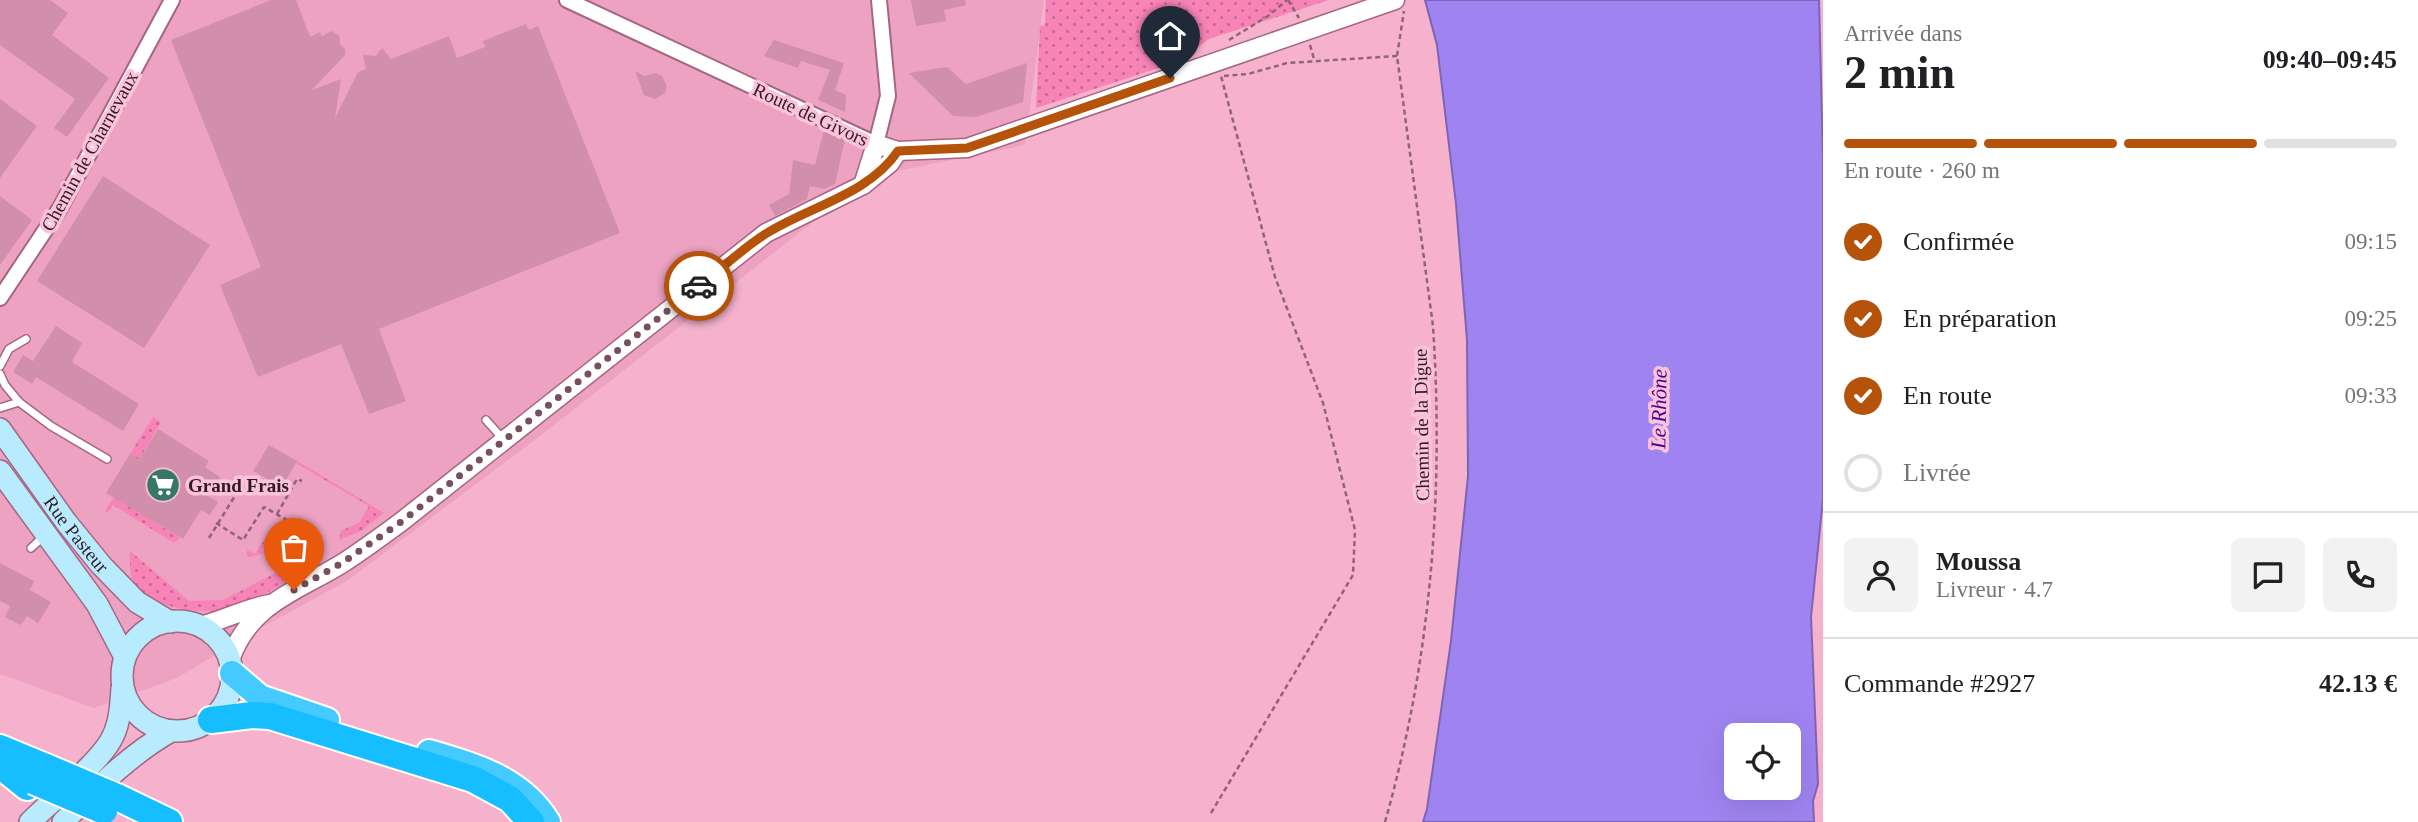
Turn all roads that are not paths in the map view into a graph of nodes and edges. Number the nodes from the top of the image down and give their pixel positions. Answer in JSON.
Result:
{"nodes":[{"id":1,"x":172,"y":0,"type":"edge"},
{"id":2,"x":567,"y":0,"type":"edge"},
{"id":3,"x":879,"y":0,"type":"edge"},
{"id":4,"x":1390,"y":2,"type":"edge"},
{"id":5,"x":876,"y":144,"type":"junction"},
{"id":6,"x":898,"y":151,"type":"junction"},
{"id":7,"x":863,"y":184,"type":"junction"},
{"id":8,"x":0,"y":298,"type":"edge"},
{"id":9,"x":26,"y":339,"type":"dead end"},
{"id":10,"x":0,"y":366,"type":"edge"},
{"id":11,"x":0,"y":374,"type":"edge"},
{"id":12,"x":19,"y":402,"type":"junction"},
{"id":13,"x":0,"y":408,"type":"edge"},
{"id":14,"x":486,"y":420,"type":"dead end"},
{"id":15,"x":0,"y":429,"type":"edge"},
{"id":16,"x":504,"y":441,"type":"junction"},
{"id":17,"x":107,"y":459,"type":"dead end"},
{"id":18,"x":0,"y":471,"type":"edge"},
{"id":19,"x":66,"y":522,"type":"junction"},
{"id":20,"x":38,"y":541,"type":"junction"},
{"id":21,"x":270,"y":604,"type":"junction"},
{"id":22,"x":170,"y":622,"type":"junction"},
{"id":23,"x":200,"y":626,"type":"junction"},
{"id":24,"x":125,"y":657,"type":"junction"},
{"id":25,"x":231,"y":667,"type":"junction"},
{"id":26,"x":123,"y":686,"type":"junction"},
{"id":27,"x":211,"y":720,"type":"junction"},
{"id":28,"x":171,"y":731,"type":"junction"},
{"id":29,"x":2,"y":762,"type":"edge"},
{"id":30,"x":108,"y":814,"type":"edge"},
{"id":31,"x":30,"y":822,"type":"edge"},
{"id":32,"x":63,"y":822,"type":"edge"},
{"id":33,"x":169,"y":822,"type":"edge"},
{"id":34,"x":531,"y":822,"type":"edge"},
{"id":35,"x":548,"y":822,"type":"edge"}],
"edges":[{"from":1,"to":8,"type":"street","name":"Chemin de Charnevaux"},
{"from":2,"to":5,"type":"street","name":"Route de Givors"},
{"from":3,"to":5,"type":"street"},
{"from":4,"to":6,"type":"street","name":"Route de Givors"},
{"from":5,"to":6,"type":"street","name":"Route de Givors"},
{"from":5,"to":7,"type":"street"},
{"from":6,"to":7,"type":"street"},
{"from":7,"to":16,"type":"street"},
{"from":9,"to":10,"type":"lane"},
{"from":11,"to":12,"type":"lane"},
{"from":12,"to":13,"type":"lane"},
{"from":12,"to":17,"type":"lane"},
{"from":14,"to":16,"type":"lane"},
{"from":15,"to":19,"type":"main road","name":"Rue Pasteur"},
{"from":16,"to":21,"type":"street"},
{"from":18,"to":20,"type":"main road","name":"Rue Pasteur"},
{"from":19,"to":20,"type":"lane"},
{"from":19,"to":22,"type":"main road","name":"Rue Pasteur"},
{"from":20,"to":24,"type":"main road","name":"Rue Pasteur"},
{"from":21,"to":23,"type":"street"},
{"from":21,"to":25,"type":"street"},
{"from":22,"to":23,"type":"main road"},
{"from":22,"to":24,"type":"main road"},
{"from":23,"to":25,"type":"main road"},
{"from":24,"to":26,"type":"main road"},
{"from":25,"to":27,"type":"main road"},
{"from":25,"to":35,"type":"highway"},
{"from":26,"to":28,"type":"main road"},
{"from":26,"to":31,"type":"main road"},
{"from":27,"to":28,"type":"main road"},
{"from":27,"to":34,"type":"highway"},
{"from":28,"to":32,"type":"main road"},
{"from":29,"to":30,"type":"highway","bridge":true},
{"from":30,"to":33,"type":"highway"}]}
